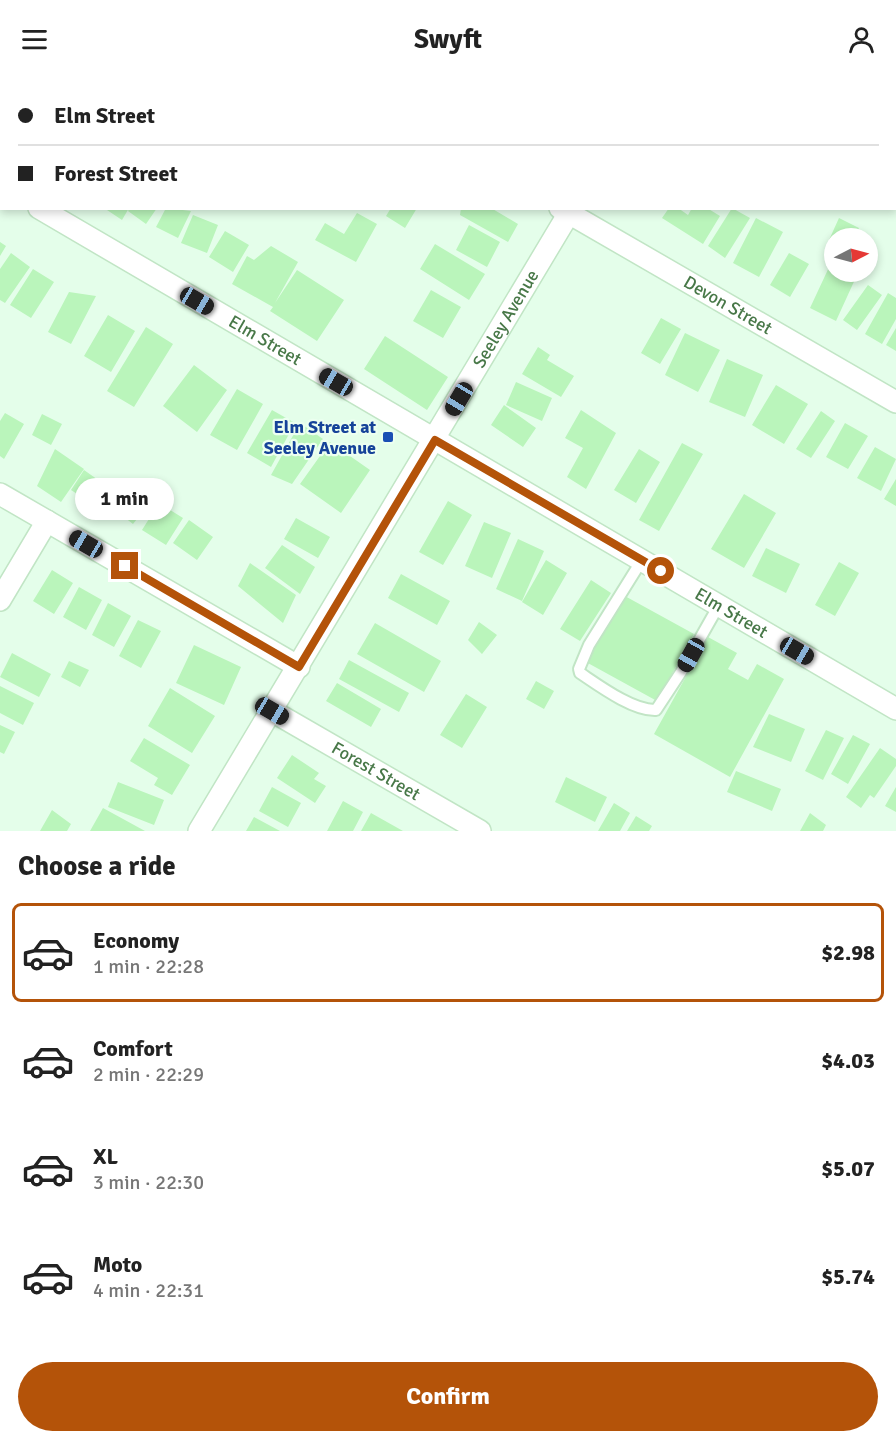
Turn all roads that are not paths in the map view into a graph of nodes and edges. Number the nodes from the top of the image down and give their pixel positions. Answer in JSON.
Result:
{"nodes":[{"id":1,"x":42,"y":210,"type":"edge"},
{"id":2,"x":567,"y":210,"type":"edge"},
{"id":3,"x":896,"y":402,"type":"edge"},
{"id":4,"x":435,"y":440,"type":"junction"},
{"id":5,"x":0,"y":494,"type":"edge"},
{"id":6,"x":47,"y":521,"type":"junction"},
{"id":7,"x":642,"y":560,"type":"junction"},
{"id":8,"x":0,"y":600,"type":"edge"},
{"id":9,"x":718,"y":605,"type":"junction"},
{"id":10,"x":299,"y":667,"type":"junction"},
{"id":11,"x":896,"y":709,"type":"edge"},
{"id":12,"x":272,"y":711,"type":"junction"},
{"id":13,"x":200,"y":831,"type":"edge"},
{"id":14,"x":480,"y":831,"type":"edge"}],
"edges":[{"from":1,"to":4,"type":"street","name":"Elm Street"},
{"from":2,"to":3,"type":"street","name":"Devon Street"},
{"from":2,"to":4,"type":"street","name":"Seeley Avenue"},
{"from":4,"to":7,"type":"street","name":"Elm Street"},
{"from":4,"to":10,"type":"street","name":"Seeley Avenue"},
{"from":5,"to":6,"type":"street"},
{"from":6,"to":8,"type":"street"},
{"from":6,"to":10,"type":"street"},
{"from":7,"to":9,"type":"street","name":"Elm Street"},
{"from":7,"to":9,"type":"lane"},
{"from":9,"to":11,"type":"street","name":"Elm Street"},
{"from":10,"to":12,"type":"street","name":"Seeley Avenue"},
{"from":12,"to":13,"type":"street","name":"Seeley Avenue"},
{"from":12,"to":14,"type":"street","name":"Forest Street"}]}
